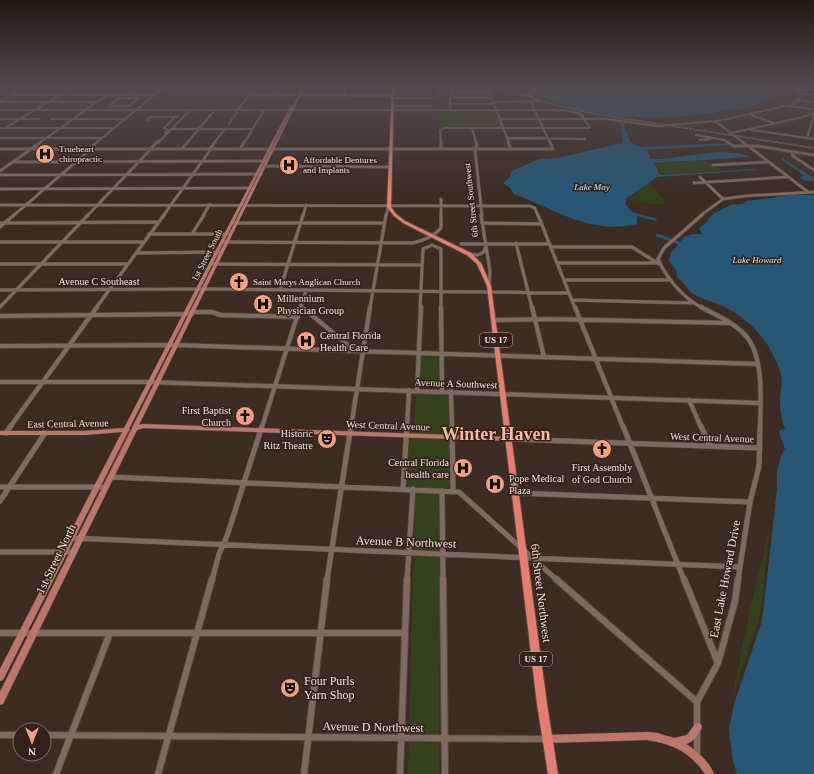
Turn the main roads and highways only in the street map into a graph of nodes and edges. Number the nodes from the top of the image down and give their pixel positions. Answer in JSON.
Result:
{"nodes":[{"id":1,"x":285,"y":122,"type":"edge"},
{"id":2,"x":392,"y":122,"type":"edge"},
{"id":3,"x":265,"y":161,"type":"junction"},
{"id":4,"x":259,"y":174,"type":"junction"},
{"id":5,"x":244,"y":204,"type":"junction"},
{"id":6,"x":455,"y":247,"type":"junction"},
{"id":7,"x":482,"y":269,"type":"junction"},
{"id":8,"x":135,"y":428,"type":"junction"},
{"id":9,"x":126,"y":430,"type":"junction"},
{"id":10,"x":3,"y":433,"type":"edge"},
{"id":11,"x":509,"y":439,"type":"junction"},
{"id":12,"x":0,"y":677,"type":"edge"},
{"id":13,"x":0,"y":701,"type":"edge"},
{"id":14,"x":698,"y":727,"type":"road end"},
{"id":15,"x":547,"y":739,"type":"junction"},
{"id":16,"x":675,"y":742,"type":"junction"},
{"id":17,"x":553,"y":774,"type":"edge"},
{"id":18,"x":710,"y":774,"type":"edge"}],
"edges":[{"from":1,"to":3,"type":"main road","name":"1st Street South"},
{"from":2,"to":6,"type":"highway","number":"US 17"},
{"from":3,"to":4,"type":"main road","name":"1st Street South"},
{"from":3,"to":4,"type":"main road","name":"1st Street South"},
{"from":4,"to":5,"type":"main road","name":"1st Street South"},
{"from":5,"to":8,"type":"main road","name":"1st Street South"},
{"from":5,"to":9,"type":"main road","name":"1st Street South"},
{"from":6,"to":7,"type":"highway","number":"US 17"},
{"from":6,"to":7,"type":"highway","number":"US 17"},
{"from":7,"to":11,"type":"highway","name":"6th Street Southwest","number":"US 17"},
{"from":8,"to":9,"type":"main road","name":"East Central Avenue"},
{"from":8,"to":11,"type":"main road","name":"West Central Avenue"},
{"from":8,"to":13,"type":"main road","name":"1st Street North"},
{"from":9,"to":10,"type":"main road","name":"East Central Avenue"},
{"from":9,"to":12,"type":"main road","name":"1st Street North"},
{"from":11,"to":15,"type":"highway","name":"6th Street Northwest","number":"US 17"},
{"from":14,"to":16,"type":"main road"},
{"from":15,"to":16,"type":"main road","name":"Avenue D Northwest"},
{"from":15,"to":17,"type":"highway","name":"6th Street Northwest","number":"US 17"},
{"from":16,"to":18,"type":"main road","name":"Avenue D Northwest"}]}
